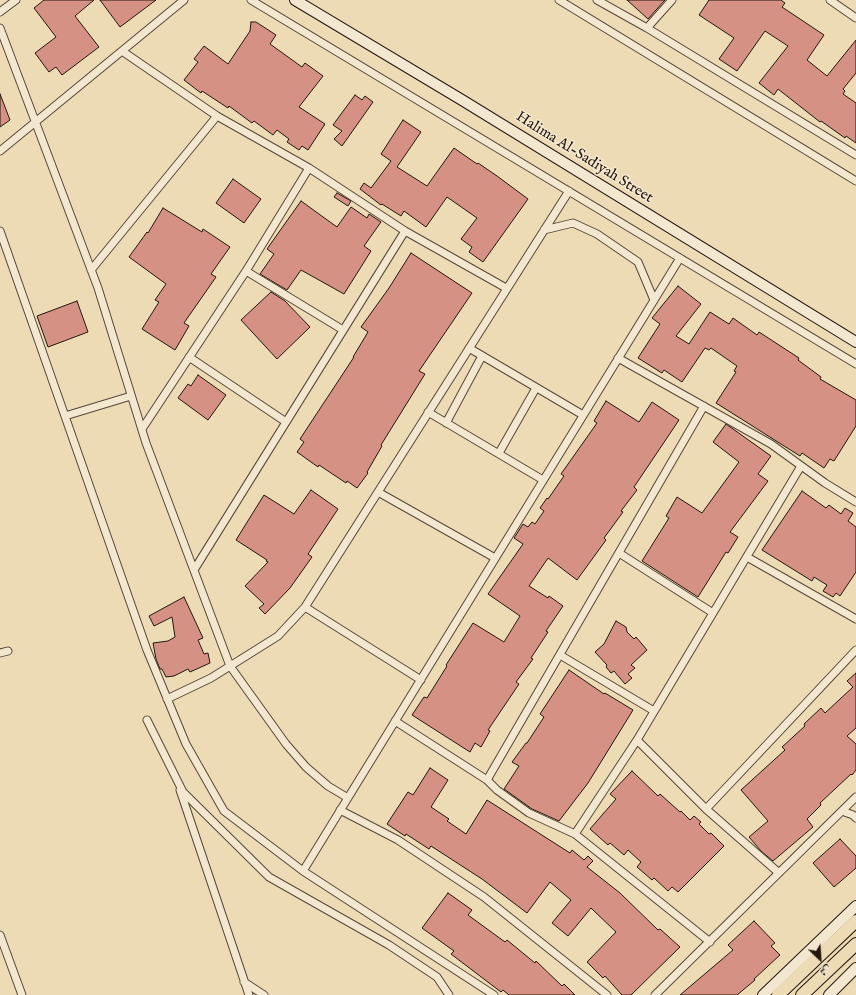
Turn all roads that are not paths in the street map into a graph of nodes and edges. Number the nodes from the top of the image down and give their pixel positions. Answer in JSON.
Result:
{"nodes":[{"id":1,"x":16,"y":0,"type":"edge"},
{"id":2,"x":184,"y":0,"type":"edge"},
{"id":3,"x":251,"y":0,"type":"edge"},
{"id":4,"x":295,"y":0,"type":"edge"},
{"id":5,"x":559,"y":0,"type":"edge"},
{"id":6,"x":596,"y":0,"type":"edge"},
{"id":7,"x":672,"y":0,"type":"edge"},
{"id":8,"x":830,"y":0,"type":"edge"},
{"id":9,"x":0,"y":12,"type":"edge"},
{"id":10,"x":856,"y":18,"type":"edge"},
{"id":11,"x":0,"y":28,"type":"edge"},
{"id":12,"x":647,"y":28,"type":"junction"},
{"id":13,"x":122,"y":51,"type":"junction"},
{"id":14,"x":218,"y":116,"type":"junction"},
{"id":15,"x":35,"y":122,"type":"junction"},
{"id":16,"x":0,"y":151,"type":"edge"},
{"id":17,"x":856,"y":155,"type":"edge"},
{"id":18,"x":309,"y":168,"type":"junction"},
{"id":19,"x":856,"y":182,"type":"edge"},
{"id":20,"x":568,"y":191,"type":"junction"},
{"id":21,"x":544,"y":230,"type":"junction"},
{"id":22,"x":0,"y":231,"type":"edge"},
{"id":23,"x":405,"y":231,"type":"junction"},
{"id":24,"x":680,"y":258,"type":"junction"},
{"id":25,"x":91,"y":270,"type":"junction"},
{"id":26,"x":246,"y":271,"type":"junction"},
{"id":27,"x":506,"y":288,"type":"junction"},
{"id":28,"x":654,"y":300,"type":"junction"},
{"id":29,"x":343,"y":330,"type":"junction"},
{"id":30,"x":856,"y":342,"type":"edge"},
{"id":31,"x":469,"y":348,"type":"junction"},
{"id":32,"x":482,"y":356,"type":"junction"},
{"id":33,"x":189,"y":357,"type":"junction"},
{"id":34,"x":618,"y":358,"type":"junction"},
{"id":35,"x":856,"y":364,"type":"edge"},
{"id":36,"x":536,"y":388,"type":"junction"},
{"id":37,"x":131,"y":396,"type":"junction"},
{"id":38,"x":704,"y":406,"type":"junction"},
{"id":39,"x":428,"y":412,"type":"junction"},
{"id":40,"x":583,"y":415,"type":"junction"},
{"id":41,"x":65,"y":416,"type":"junction"},
{"id":42,"x":286,"y":422,"type":"junction"},
{"id":43,"x":446,"y":422,"type":"junction"},
{"id":44,"x":142,"y":429,"type":"junction"},
{"id":45,"x":498,"y":454,"type":"junction"},
{"id":46,"x":801,"y":466,"type":"junction"},
{"id":47,"x":544,"y":480,"type":"junction"},
{"id":48,"x":378,"y":492,"type":"junction"},
{"id":49,"x":856,"y":502,"type":"edge"},
{"id":50,"x":619,"y":553,"type":"junction"},
{"id":51,"x":746,"y":557,"type":"junction"},
{"id":52,"x":495,"y":558,"type":"junction"},
{"id":53,"x":194,"y":570,"type":"junction"},
{"id":54,"x":305,"y":607,"type":"junction"},
{"id":55,"x":713,"y":613,"type":"junction"},
{"id":56,"x":856,"y":619,"type":"edge"},
{"id":57,"x":856,"y":650,"type":"edge"},
{"id":58,"x":8,"y":651,"type":"dead end"},
{"id":59,"x":0,"y":653,"type":"edge"},
{"id":60,"x":560,"y":656,"type":"junction"},
{"id":61,"x":230,"y":666,"type":"junction"},
{"id":62,"x":421,"y":680,"type":"junction"},
{"id":63,"x":167,"y":699,"type":"junction"},
{"id":64,"x":654,"y":711,"type":"junction"},
{"id":65,"x":147,"y":720,"type":"dead end"},
{"id":66,"x":395,"y":721,"type":"junction"},
{"id":67,"x":637,"y":740,"type":"junction"},
{"id":68,"x":176,"y":779,"type":"junction"},
{"id":69,"x":487,"y":780,"type":"junction"},
{"id":70,"x":856,"y":797,"type":"edge"},
{"id":71,"x":348,"y":798,"type":"junction"},
{"id":72,"x":706,"y":809,"type":"junction"},
{"id":73,"x":340,"y":810,"type":"junction"},
{"id":74,"x":842,"y":811,"type":"junction"},
{"id":75,"x":856,"y":818,"type":"edge"},
{"id":76,"x":575,"y":834,"type":"junction"},
{"id":77,"x":303,"y":871,"type":"junction"},
{"id":78,"x":779,"y":873,"type":"junction"},
{"id":79,"x":856,"y":906,"type":"edge"},
{"id":80,"x":856,"y":921,"type":"edge"},
{"id":81,"x":0,"y":935,"type":"edge"},
{"id":82,"x":710,"y":942,"type":"junction"},
{"id":83,"x":856,"y":944,"type":"edge"},
{"id":84,"x":856,"y":968,"type":"edge"},
{"id":85,"x":244,"y":982,"type":"junction"},
{"id":86,"x":22,"y":995,"type":"edge"},
{"id":87,"x":249,"y":995,"type":"edge"},
{"id":88,"x":264,"y":995,"type":"edge"},
{"id":89,"x":449,"y":995,"type":"edge"},
{"id":90,"x":494,"y":995,"type":"edge"},
{"id":91,"x":607,"y":995,"type":"edge"},
{"id":92,"x":655,"y":995,"type":"edge"},
{"id":93,"x":763,"y":995,"type":"edge"},
{"id":94,"x":778,"y":995,"type":"edge"},
{"id":95,"x":802,"y":995,"type":"edge"},
{"id":96,"x":829,"y":995,"type":"edge"}],
"edges":[{"from":1,"to":9,"type":"street"},
{"from":2,"to":13,"type":"street"},
{"from":3,"to":20,"type":"street"},
{"from":4,"to":30,"type":"street","name":"Halima Al-Sadiyah Street"},
{"from":5,"to":19,"type":"street"},
{"from":6,"to":12,"type":"street"},
{"from":7,"to":12,"type":"street"},
{"from":8,"to":10,"type":"street"},
{"from":11,"to":15,"type":"street"},
{"from":12,"to":17,"type":"street"},
{"from":13,"to":14,"type":"street"},
{"from":13,"to":15,"type":"street"},
{"from":14,"to":18,"type":"street"},
{"from":14,"to":25,"type":"street"},
{"from":15,"to":16,"type":"street"},
{"from":15,"to":25,"type":"street"},
{"from":18,"to":23,"type":"street"},
{"from":18,"to":26,"type":"street"},
{"from":20,"to":21,"type":"street"},
{"from":20,"to":24,"type":"street"},
{"from":21,"to":27,"type":"street"},
{"from":21,"to":28,"type":"street"},
{"from":22,"to":41,"type":"street"},
{"from":23,"to":27,"type":"street"},
{"from":23,"to":29,"type":"street"},
{"from":24,"to":28,"type":"street"},
{"from":24,"to":35,"type":"street"},
{"from":25,"to":37,"type":"street"},
{"from":26,"to":29,"type":"street"},
{"from":26,"to":33,"type":"street"},
{"from":27,"to":31,"type":"street"},
{"from":28,"to":34,"type":"street"},
{"from":29,"to":42,"type":"street"},
{"from":31,"to":32,"type":"street"},
{"from":31,"to":39,"type":"street"},
{"from":32,"to":36,"type":"street"},
{"from":32,"to":43,"type":"street"},
{"from":33,"to":42,"type":"street"},
{"from":33,"to":44,"type":"street"},
{"from":34,"to":38,"type":"street"},
{"from":34,"to":40,"type":"street"},
{"from":36,"to":40,"type":"street"},
{"from":36,"to":45,"type":"street"},
{"from":37,"to":41,"type":"street"},
{"from":37,"to":44,"type":"street"},
{"from":38,"to":46,"type":"street"},
{"from":38,"to":50,"type":"street"},
{"from":39,"to":43,"type":"street"},
{"from":39,"to":48,"type":"street"},
{"from":40,"to":47,"type":"street"},
{"from":41,"to":63,"type":"street"},
{"from":42,"to":53,"type":"street"},
{"from":43,"to":45,"type":"street"},
{"from":44,"to":53,"type":"street"},
{"from":45,"to":47,"type":"street"},
{"from":46,"to":49,"type":"street"},
{"from":46,"to":51,"type":"street"},
{"from":47,"to":52,"type":"street"},
{"from":48,"to":52,"type":"street"},
{"from":48,"to":54,"type":"street"},
{"from":50,"to":55,"type":"street"},
{"from":50,"to":60,"type":"street"},
{"from":51,"to":55,"type":"street"},
{"from":51,"to":56,"type":"street"},
{"from":52,"to":62,"type":"street"},
{"from":53,"to":61,"type":"street"},
{"from":54,"to":61,"type":"street"},
{"from":54,"to":62,"type":"street"},
{"from":55,"to":64,"type":"street"},
{"from":57,"to":72,"type":"street"},
{"from":58,"to":59,"type":"street"},
{"from":60,"to":64,"type":"street"},
{"from":60,"to":69,"type":"street"},
{"from":61,"to":63,"type":"street"},
{"from":61,"to":71,"type":"street"},
{"from":62,"to":66,"type":"street"},
{"from":63,"to":77,"type":"street"},
{"from":64,"to":67,"type":"street"},
{"from":65,"to":68,"type":"street"},
{"from":66,"to":69,"type":"street"},
{"from":66,"to":71,"type":"street"},
{"from":67,"to":72,"type":"street"},
{"from":67,"to":76,"type":"street"},
{"from":68,"to":85,"type":"street"},
{"from":68,"to":89,"type":"street"},
{"from":69,"to":76,"type":"street"},
{"from":70,"to":74,"type":"street"},
{"from":71,"to":73,"type":"street"},
{"from":72,"to":78,"type":"street"},
{"from":73,"to":77,"type":"street"},
{"from":73,"to":91,"type":"street"},
{"from":74,"to":75,"type":"street"},
{"from":74,"to":78,"type":"street"},
{"from":76,"to":82,"type":"street"},
{"from":77,"to":90,"type":"street"},
{"from":78,"to":82,"type":"street"},
{"from":79,"to":93,"type":"street"},
{"from":80,"to":94,"type":"main road"},
{"from":81,"to":86,"type":"street"},
{"from":82,"to":92,"type":"street"},
{"from":83,"to":95,"type":"main road"},
{"from":84,"to":96,"type":"street"},
{"from":85,"to":87,"type":"street"},
{"from":85,"to":88,"type":"street"}]}
